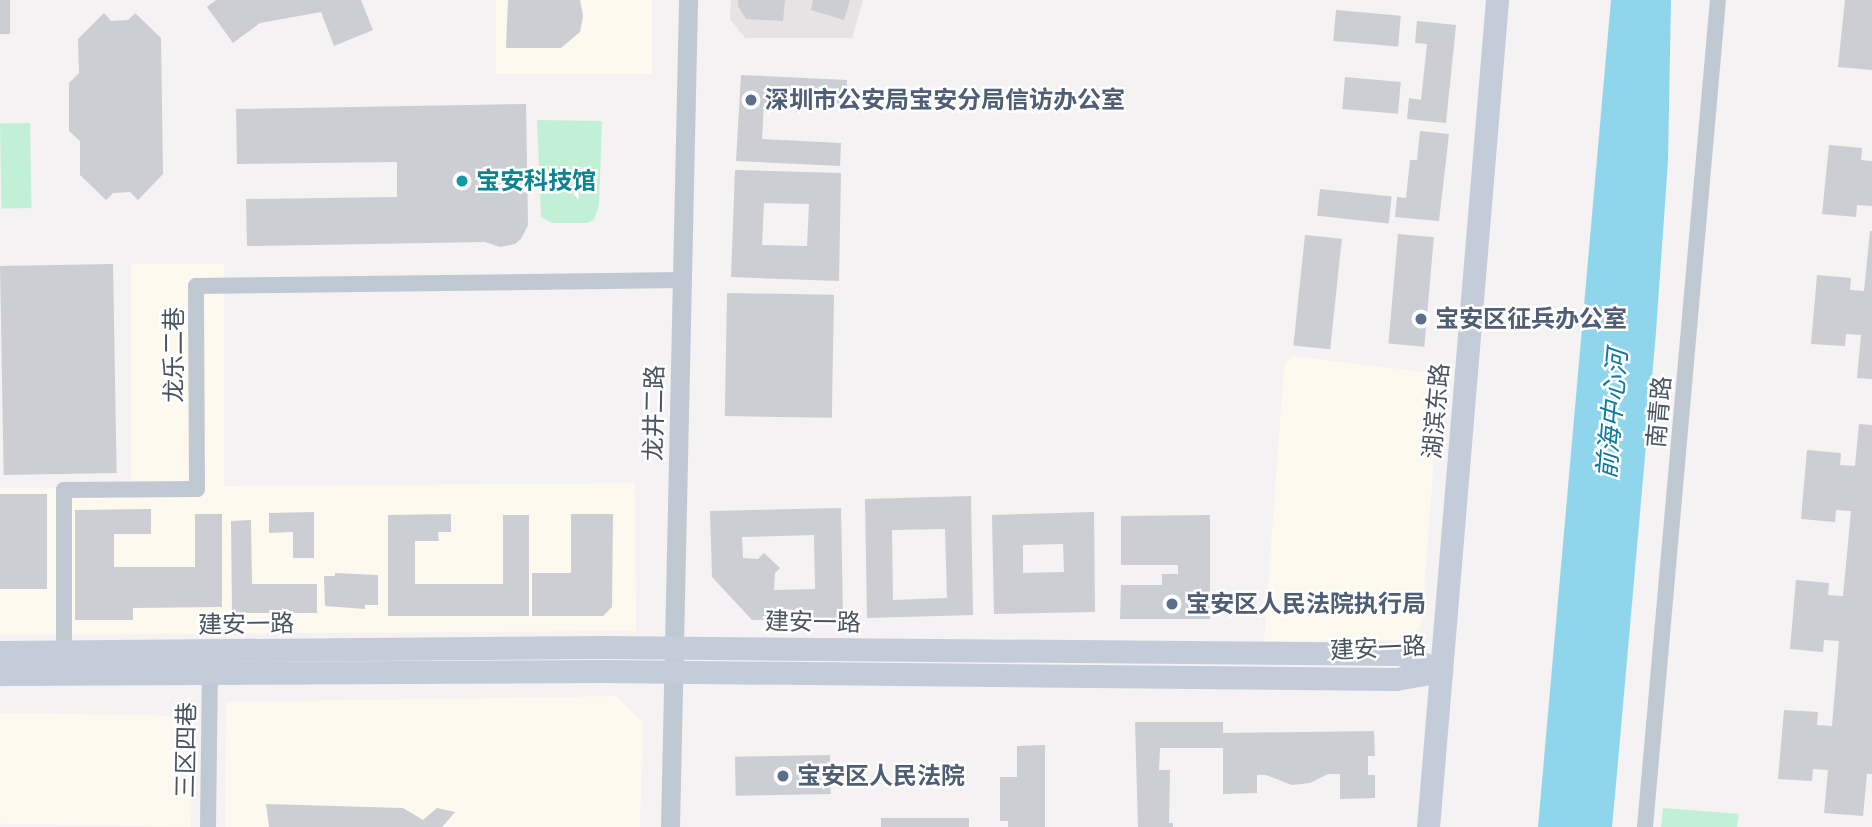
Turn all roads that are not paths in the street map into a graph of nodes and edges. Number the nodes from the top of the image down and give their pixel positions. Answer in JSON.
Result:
{"nodes":[{"id":1,"x":688,"y":0,"type":"edge"},
{"id":2,"x":1497,"y":0,"type":"edge"},
{"id":3,"x":1718,"y":0,"type":"edge"},
{"id":4,"x":682,"y":280,"type":"junction"},
{"id":5,"x":673,"y":648,"type":"junction"},
{"id":6,"x":0,"y":652,"type":"edge"},
{"id":7,"x":64,"y":652,"type":"junction"},
{"id":8,"x":1441,"y":671,"type":"junction"},
{"id":9,"x":673,"y":672,"type":"junction"},
{"id":10,"x":210,"y":673,"type":"junction"},
{"id":11,"x":0,"y":674,"type":"edge"},
{"id":12,"x":208,"y":827,"type":"edge"},
{"id":13,"x":670,"y":827,"type":"edge"},
{"id":14,"x":1428,"y":827,"type":"edge"},
{"id":15,"x":1645,"y":827,"type":"edge"}],
"edges":[{"from":1,"to":4,"type":"street","name":"龙井二路"},
{"from":2,"to":8,"type":"main road","name":"湖滨东路"},
{"from":3,"to":15,"type":"street","name":"南青路"},
{"from":4,"to":5,"type":"street","name":"龙井二路"},
{"from":4,"to":7,"type":"street","name":"龙乐二巷"},
{"from":5,"to":7,"type":"main road","name":"建安一路"},
{"from":5,"to":8,"type":"main road","name":"建安一路"},
{"from":5,"to":9,"type":"street","name":"龙井二路"},
{"from":6,"to":7,"type":"main road","name":"建安一路"},
{"from":8,"to":9,"type":"main road","name":"建安一路"},
{"from":8,"to":14,"type":"main road","name":"湖滨东路"},
{"from":9,"to":10,"type":"main road","name":"建安一路"},
{"from":9,"to":13,"type":"street","name":"龙井二路"},
{"from":10,"to":11,"type":"main road","name":"建安一路"},
{"from":10,"to":12,"type":"street","name":"三区四巷"}]}
